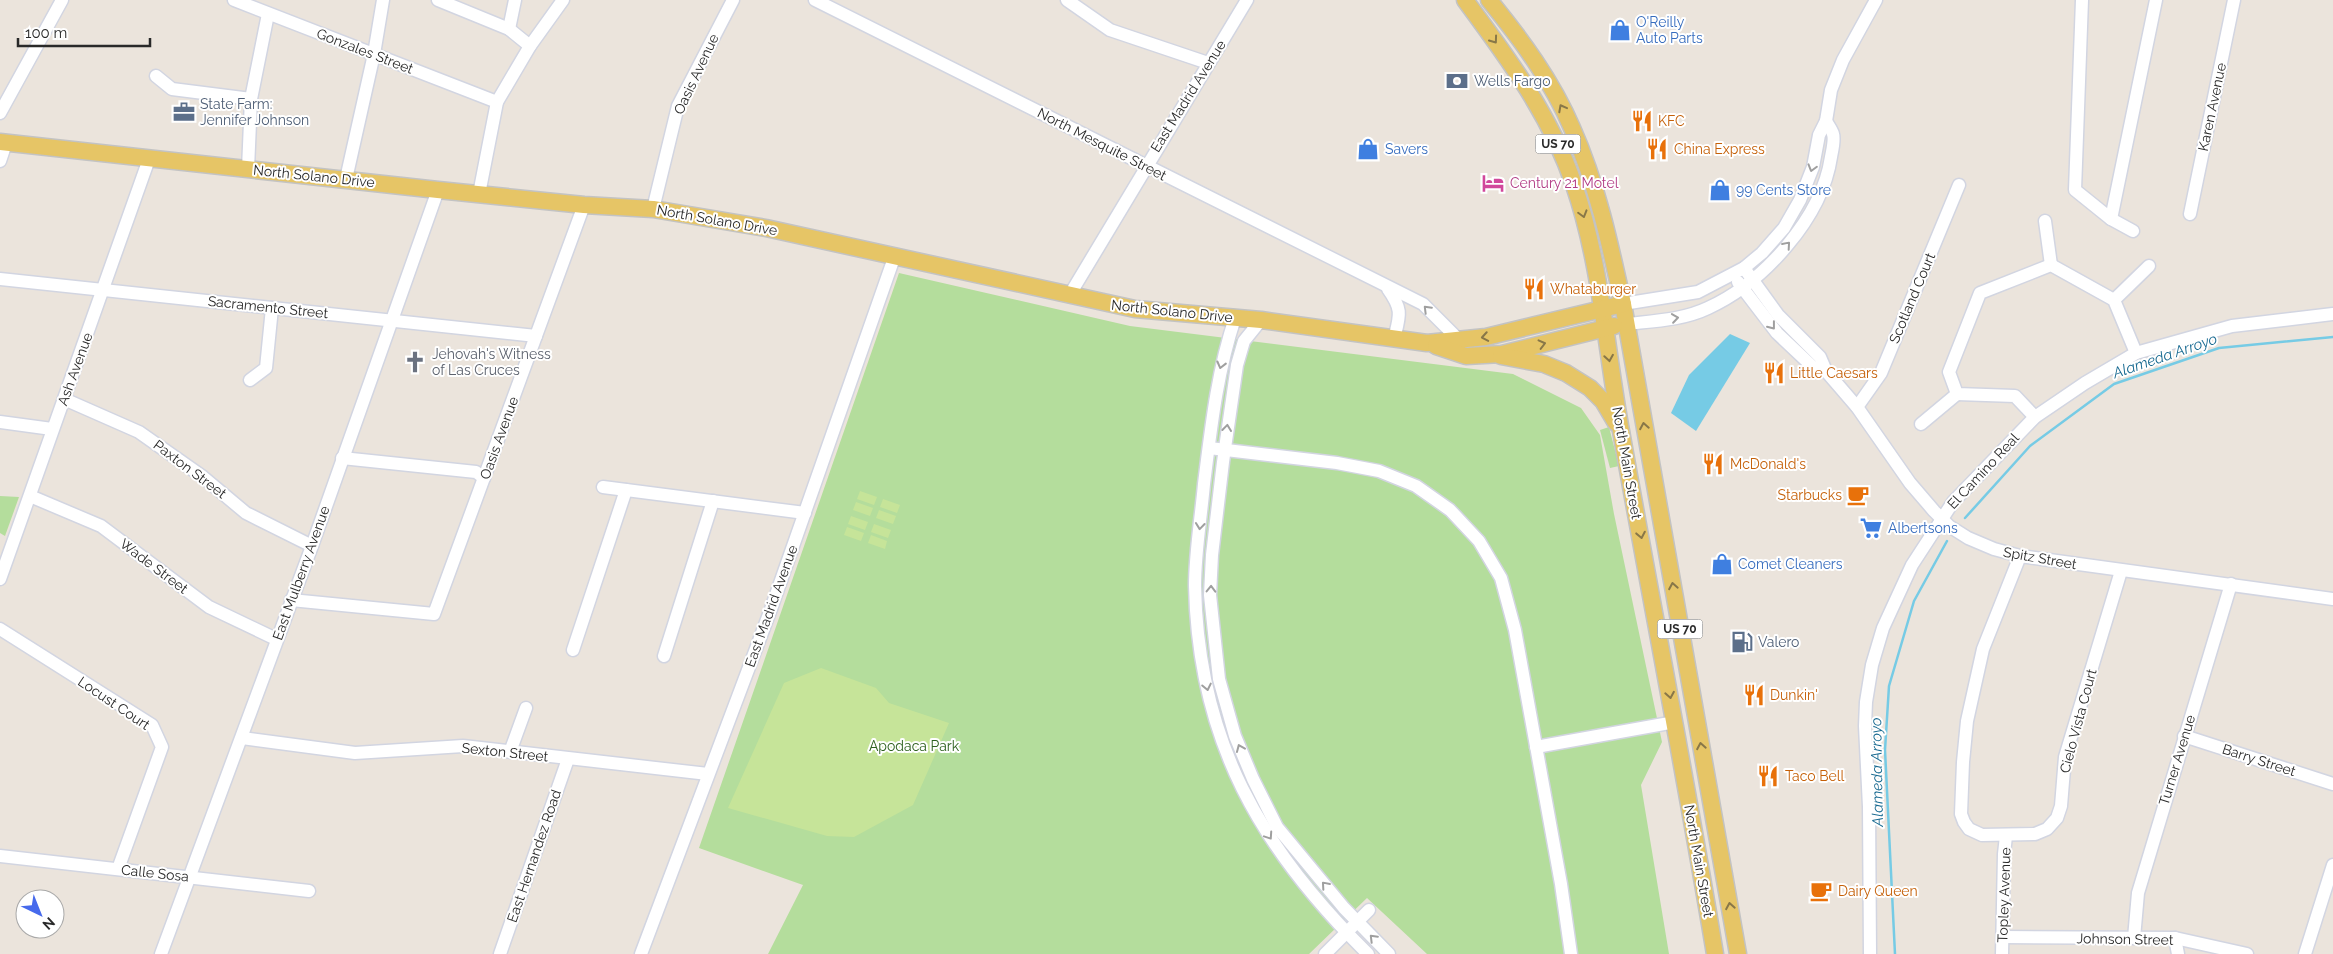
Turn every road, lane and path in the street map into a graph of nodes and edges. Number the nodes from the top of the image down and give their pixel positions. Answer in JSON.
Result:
{"nodes":[{"id":1,"x":62,"y":0,"type":"edge"},
{"id":2,"x":234,"y":0,"type":"edge"},
{"id":3,"x":383,"y":0,"type":"edge"},
{"id":4,"x":438,"y":0,"type":"edge"},
{"id":5,"x":515,"y":0,"type":"edge"},
{"id":6,"x":563,"y":0,"type":"edge"},
{"id":7,"x":733,"y":0,"type":"edge"},
{"id":8,"x":815,"y":0,"type":"edge"},
{"id":9,"x":1066,"y":0,"type":"edge"},
{"id":10,"x":1247,"y":0,"type":"edge"},
{"id":11,"x":1465,"y":0,"type":"edge"},
{"id":12,"x":1489,"y":0,"type":"edge"},
{"id":13,"x":1876,"y":0,"type":"edge"},
{"id":14,"x":2082,"y":0,"type":"edge"},
{"id":15,"x":2156,"y":0,"type":"edge"},
{"id":16,"x":2234,"y":0,"type":"edge"},
{"id":17,"x":832,"y":4,"type":"edge"},
{"id":18,"x":268,"y":14,"type":"junction"},
{"id":19,"x":510,"y":28,"type":"junction"},
{"id":20,"x":530,"y":46,"type":"junction"},
{"id":21,"x":374,"y":54,"type":"junction"},
{"id":22,"x":1208,"y":63,"type":"junction"},
{"id":23,"x":156,"y":76,"type":"dead end"},
{"id":24,"x":251,"y":99,"type":"junction"},
{"id":25,"x":497,"y":102,"type":"junction"},
{"id":26,"x":0,"y":113,"type":"edge"},
{"id":27,"x":1826,"y":121,"type":"junction"},
{"id":28,"x":3,"y":143,"type":"edge"},
{"id":29,"x":149,"y":159,"type":"junction"},
{"id":30,"x":0,"y":161,"type":"edge"},
{"id":31,"x":1146,"y":165,"type":"junction"},
{"id":32,"x":248,"y":169,"type":"junction"},
{"id":33,"x":346,"y":180,"type":"junction"},
{"id":34,"x":1959,"y":185,"type":"dead end"},
{"id":35,"x":438,"y":190,"type":"junction"},
{"id":36,"x":479,"y":194,"type":"junction"},
{"id":37,"x":584,"y":205,"type":"junction"},
{"id":38,"x":653,"y":209,"type":"junction"},
{"id":39,"x":2190,"y":214,"type":"dead end"},
{"id":40,"x":2111,"y":219,"type":"junction"},
{"id":41,"x":2045,"y":221,"type":"dead end"},
{"id":42,"x":2133,"y":231,"type":"dead end"},
{"id":43,"x":895,"y":255,"type":"junction"},
{"id":44,"x":2051,"y":265,"type":"junction"},
{"id":45,"x":2149,"y":266,"type":"dead end"},
{"id":46,"x":1744,"y":268,"type":"junction"},
{"id":47,"x":1732,"y":275,"type":"junction"},
{"id":48,"x":0,"y":279,"type":"edge"},
{"id":49,"x":1752,"y":279,"type":"junction"},
{"id":50,"x":1388,"y":288,"type":"junction"},
{"id":51,"x":1742,"y":288,"type":"junction"},
{"id":52,"x":104,"y":289,"type":"junction"},
{"id":53,"x":1068,"y":296,"type":"junction"},
{"id":54,"x":2114,"y":300,"type":"junction"},
{"id":55,"x":1623,"y":304,"type":"junction"},
{"id":56,"x":272,"y":308,"type":"junction"},
{"id":57,"x":1601,"y":310,"type":"junction"},
{"id":58,"x":2333,"y":314,"type":"edge"},
{"id":59,"x":1234,"y":318,"type":"junction"},
{"id":60,"x":393,"y":320,"type":"junction"},
{"id":61,"x":1261,"y":320,"type":"junction"},
{"id":62,"x":1627,"y":324,"type":"junction"},
{"id":63,"x":1604,"y":328,"type":"junction"},
{"id":64,"x":536,"y":336,"type":"junction"},
{"id":65,"x":1394,"y":339,"type":"junction"},
{"id":66,"x":1459,"y":340,"type":"junction"},
{"id":67,"x":1427,"y":343,"type":"junction"},
{"id":68,"x":2136,"y":353,"type":"junction"},
{"id":69,"x":1494,"y":354,"type":"junction"},
{"id":70,"x":1826,"y":371,"type":"junction"},
{"id":71,"x":250,"y":380,"type":"dead end"},
{"id":72,"x":1957,"y":394,"type":"junction"},
{"id":73,"x":64,"y":399,"type":"junction"},
{"id":74,"x":1856,"y":407,"type":"junction"},
{"id":75,"x":2035,"y":417,"type":"junction"},
{"id":76,"x":0,"y":422,"type":"edge"},
{"id":77,"x":1921,"y":424,"type":"dead end"},
{"id":78,"x":52,"y":429,"type":"junction"},
{"id":79,"x":1621,"y":430,"type":"junction"},
{"id":80,"x":1209,"y":448,"type":"junction"},
{"id":81,"x":1224,"y":448,"type":"junction"},
{"id":82,"x":342,"y":458,"type":"junction"},
{"id":83,"x":484,"y":478,"type":"junction"},
{"id":84,"x":603,"y":487,"type":"dead end"},
{"id":85,"x":626,"y":490,"type":"junction"},
{"id":86,"x":30,"y":496,"type":"junction"},
{"id":87,"x":713,"y":501,"type":"junction"},
{"id":88,"x":805,"y":513,"type":"junction"},
{"id":89,"x":1941,"y":518,"type":"junction"},
{"id":90,"x":312,"y":546,"type":"junction"},
{"id":91,"x":2020,"y":556,"type":"junction"},
{"id":92,"x":2121,"y":571,"type":"junction"},
{"id":93,"x":0,"y":579,"type":"edge"},
{"id":94,"x":2231,"y":584,"type":"junction"},
{"id":95,"x":2333,"y":599,"type":"edge"},
{"id":96,"x":291,"y":600,"type":"junction"},
{"id":97,"x":0,"y":629,"type":"edge"},
{"id":98,"x":276,"y":639,"type":"junction"},
{"id":99,"x":573,"y":650,"type":"dead end"},
{"id":100,"x":664,"y":656,"type":"dead end"},
{"id":101,"x":1216,"y":660,"type":"junction"},
{"id":102,"x":1202,"y":661,"type":"junction"},
{"id":103,"x":526,"y":708,"type":"dead end"},
{"id":104,"x":1674,"y":722,"type":"junction"},
{"id":105,"x":2184,"y":736,"type":"junction"},
{"id":106,"x":242,"y":738,"type":"junction"},
{"id":107,"x":1536,"y":747,"type":"junction"},
{"id":108,"x":510,"y":752,"type":"junction"},
{"id":109,"x":568,"y":759,"type":"junction"},
{"id":110,"x":708,"y":774,"type":"junction"},
{"id":111,"x":2333,"y":784,"type":"edge"},
{"id":112,"x":1261,"y":795,"type":"junction"},
{"id":113,"x":1248,"y":802,"type":"junction"},
{"id":114,"x":1691,"y":814,"type":"junction"},
{"id":115,"x":2006,"y":836,"type":"junction"},
{"id":116,"x":0,"y":856,"type":"edge"},
{"id":117,"x":2333,"y":865,"type":"edge"},
{"id":118,"x":118,"y":869,"type":"junction"},
{"id":119,"x":190,"y":876,"type":"junction"},
{"id":120,"x":1726,"y":885,"type":"junction"},
{"id":121,"x":309,"y":891,"type":"dead end"},
{"id":122,"x":1369,"y":910,"type":"dead end"},
{"id":123,"x":1357,"y":922,"type":"junction"},
{"id":124,"x":1346,"y":933,"type":"junction"},
{"id":125,"x":2002,"y":937,"type":"junction"},
{"id":126,"x":2134,"y":938,"type":"junction"},
{"id":127,"x":2175,"y":938,"type":"junction"},
{"id":128,"x":160,"y":954,"type":"edge"},
{"id":129,"x":500,"y":954,"type":"edge"},
{"id":130,"x":641,"y":954,"type":"edge"},
{"id":131,"x":1325,"y":954,"type":"edge"},
{"id":132,"x":1368,"y":954,"type":"edge"},
{"id":133,"x":1389,"y":954,"type":"edge"},
{"id":134,"x":1571,"y":954,"type":"edge"},
{"id":135,"x":1715,"y":954,"type":"edge"},
{"id":136,"x":1738,"y":954,"type":"edge"},
{"id":137,"x":1870,"y":954,"type":"edge"},
{"id":138,"x":2002,"y":954,"type":"edge"},
{"id":139,"x":2178,"y":954,"type":"edge"},
{"id":140,"x":2247,"y":954,"type":"edge"},
{"id":141,"x":2305,"y":954,"type":"edge"}],
"edges":[{"from":1,"to":26,"type":"street"},
{"from":2,"to":18,"type":"street","name":"Gonzales Street"},
{"from":3,"to":21,"type":"street"},
{"from":4,"to":19,"type":"street"},
{"from":5,"to":19,"type":"street"},
{"from":6,"to":20,"type":"street"},
{"from":7,"to":38,"type":"street","name":"Oasis Avenue"},
{"from":8,"to":17,"type":"street","name":"North Mesquite Street"},
{"from":9,"to":22,"type":"street"},
{"from":10,"to":22,"type":"street","name":"East Madrid Avenue"},
{"from":11,"to":57,"type":"main road","name":"North Main Street","number":"US 70","one_way":true},
{"from":55,"to":12,"type":"main road","name":"North Main Street","number":"US 70","one_way":true},
{"from":13,"to":27,"type":"street"},
{"from":14,"to":40,"type":"street"},
{"from":15,"to":40,"type":"street"},
{"from":16,"to":39,"type":"street","name":"Karen Avenue"},
{"from":17,"to":31,"type":"street","name":"North Mesquite Street"},
{"from":18,"to":21,"type":"street","name":"Gonzales Street"},
{"from":18,"to":24,"type":"street"},
{"from":19,"to":20,"type":"street"},
{"from":20,"to":25,"type":"street"},
{"from":21,"to":25,"type":"street","name":"Gonzales Street"},
{"from":21,"to":33,"type":"street"},
{"from":22,"to":31,"type":"street","name":"East Madrid Avenue"},
{"from":23,"to":24,"type":"street"},
{"from":24,"to":32,"type":"street"},
{"from":25,"to":36,"type":"street"},
{"from":27,"to":46,"type":"street","one_way":true},
{"from":49,"to":27,"type":"street","one_way":true},
{"from":28,"to":29,"type":"main road","name":"North Solano Drive"},
{"from":28,"to":30,"type":"street"},
{"from":29,"to":32,"type":"main road","name":"North Solano Drive"},
{"from":29,"to":52,"type":"street","name":"Ash Avenue"},
{"from":31,"to":50,"type":"street","name":"North Mesquite Street"},
{"from":31,"to":53,"type":"street","name":"East Madrid Avenue"},
{"from":32,"to":33,"type":"main road","name":"North Solano Drive"},
{"from":33,"to":35,"type":"main road","name":"North Solano Drive"},
{"from":34,"to":74,"type":"street","name":"Scotland Court"},
{"from":35,"to":36,"type":"main road","name":"North Solano Drive"},
{"from":35,"to":60,"type":"street","name":"East Mulberry Avenue"},
{"from":36,"to":37,"type":"main road","name":"North Solano Drive"},
{"from":37,"to":38,"type":"main road","name":"North Solano Drive"},
{"from":37,"to":64,"type":"street","name":"Oasis Avenue"},
{"from":38,"to":43,"type":"main road","name":"North Solano Drive"},
{"from":40,"to":42,"type":"street"},
{"from":41,"to":44,"type":"street"},
{"from":43,"to":53,"type":"main road","name":"North Solano Drive"},
{"from":43,"to":88,"type":"street","name":"East Madrid Avenue"},
{"from":44,"to":54,"type":"street"},
{"from":44,"to":72,"type":"street"},
{"from":45,"to":54,"type":"street"},
{"from":46,"to":47,"type":"street"},
{"from":46,"to":49,"type":"street","name":"Spitz Street"},
{"from":47,"to":51,"type":"street","name":"Spitz Street"},
{"from":47,"to":55,"type":"street"},
{"from":48,"to":52,"type":"street","name":"Sacramento Street"},
{"from":49,"to":51,"type":"street"},
{"from":49,"to":70,"type":"street","name":"Spitz Street"},
{"from":50,"to":65,"type":"street"},
{"from":66,"to":50,"type":"street","name":"North Mesquite Street","one_way":true},
{"from":62,"to":51,"type":"street","one_way":true},
{"from":51,"to":70,"type":"street","name":"Spitz Street","one_way":true},
{"from":52,"to":56,"type":"street","name":"Sacramento Street"},
{"from":52,"to":73,"type":"street","name":"Ash Avenue"},
{"from":53,"to":59,"type":"main road","name":"North Solano Drive"},
{"from":54,"to":68,"type":"street"},
{"from":55,"to":57,"type":"main road","name":"North Solano Drive"},
{"from":55,"to":62,"type":"main road","name":"North Main Street","number":"US 70"},
{"from":56,"to":60,"type":"street","name":"Sacramento Street"},
{"from":56,"to":71,"type":"street"},
{"from":57,"to":63,"type":"main road","name":"North Main Street","number":"US 70"},
{"from":57,"to":66,"type":"main road","name":"North Solano Drive","one_way":true},
{"from":58,"to":68,"type":"street","name":"El Camino Real"},
{"from":59,"to":61,"type":"main road","name":"North Solano Drive"},
{"from":59,"to":80,"type":"street","one_way":true},
{"from":60,"to":64,"type":"street","name":"Sacramento Street"},
{"from":60,"to":82,"type":"street","name":"East Mulberry Avenue"},
{"from":61,"to":65,"type":"main road","name":"North Solano Drive"},
{"from":81,"to":61,"type":"street","one_way":true},
{"from":62,"to":63,"type":"main road","name":"North Solano Drive"},
{"from":120,"to":62,"type":"main road","name":"North Main Street","number":"US 70","one_way":true},
{"from":69,"to":63,"type":"main road","name":"North Solano Drive","one_way":true},
{"from":63,"to":79,"type":"main road","name":"North Main Street","number":"US 70","one_way":true},
{"from":64,"to":83,"type":"street","name":"Oasis Avenue"},
{"from":65,"to":67,"type":"main road","name":"North Solano Drive"},
{"from":66,"to":67,"type":"main road","name":"North Solano Drive"},
{"from":67,"to":69,"type":"main road","name":"North Solano Drive"},
{"from":68,"to":75,"type":"street","name":"El Camino Real"},
{"from":69,"to":79,"type":"main road"},
{"from":70,"to":74,"type":"street","name":"Spitz Street"},
{"from":72,"to":75,"type":"street"},
{"from":72,"to":77,"type":"street"},
{"from":73,"to":78,"type":"street","name":"Ash Avenue"},
{"from":73,"to":90,"type":"street","name":"Paxton Street"},
{"from":74,"to":89,"type":"street","name":"Spitz Street"},
{"from":75,"to":89,"type":"street","name":"El Camino Real"},
{"from":76,"to":78,"type":"street"},
{"from":78,"to":86,"type":"street","name":"Ash Avenue"},
{"from":79,"to":104,"type":"main road","name":"North Main Street","number":"US 70","one_way":true},
{"from":80,"to":81,"type":"street"},
{"from":80,"to":102,"type":"street","one_way":true},
{"from":101,"to":81,"type":"street","one_way":true},
{"from":81,"to":107,"type":"street"},
{"from":82,"to":83,"type":"street"},
{"from":82,"to":90,"type":"street","name":"East Mulberry Avenue"},
{"from":83,"to":96,"type":"street","name":"Oasis Avenue"},
{"from":84,"to":85,"type":"street"},
{"from":85,"to":87,"type":"street"},
{"from":85,"to":99,"type":"street"},
{"from":86,"to":93,"type":"street","name":"Ash Avenue"},
{"from":86,"to":98,"type":"street","name":"Wade Street"},
{"from":87,"to":88,"type":"street"},
{"from":87,"to":100,"type":"street"},
{"from":88,"to":110,"type":"street","name":"East Madrid Avenue"},
{"from":89,"to":91,"type":"street","name":"Spitz Street"},
{"from":89,"to":137,"type":"street","name":"El Camino Real"},
{"from":90,"to":96,"type":"street","name":"East Mulberry Avenue"},
{"from":91,"to":92,"type":"street","name":"Spitz Street"},
{"from":91,"to":115,"type":"street","name":"Cielo Vista Court"},
{"from":92,"to":94,"type":"street","name":"Spitz Street"},
{"from":92,"to":115,"type":"street","name":"Cielo Vista Court"},
{"from":94,"to":95,"type":"street","name":"Spitz Street"},
{"from":94,"to":105,"type":"street","name":"Turner Avenue"},
{"from":96,"to":98,"type":"street","name":"East Mulberry Avenue"},
{"from":97,"to":118,"type":"street","name":"Locust Court"},
{"from":98,"to":106,"type":"street","name":"East Mulberry Avenue"},
{"from":101,"to":102,"type":"street"},
{"from":112,"to":101,"type":"street","one_way":true},
{"from":102,"to":113,"type":"street","one_way":true},
{"from":103,"to":108,"type":"street"},
{"from":104,"to":107,"type":"street"},
{"from":104,"to":114,"type":"main road","name":"North Main Street","number":"US 70"},
{"from":105,"to":111,"type":"street","name":"Barry Street"},
{"from":105,"to":126,"type":"street","name":"Turner Avenue"},
{"from":106,"to":108,"type":"street","name":"Sexton Street"},
{"from":106,"to":119,"type":"street","name":"East Mulberry Avenue"},
{"from":107,"to":134,"type":"street"},
{"from":108,"to":109,"type":"street","name":"Sexton Street"},
{"from":109,"to":110,"type":"street","name":"Sexton Street"},
{"from":109,"to":129,"type":"street","name":"East Hernandez Road"},
{"from":110,"to":130,"type":"street","name":"East Madrid Avenue"},
{"from":112,"to":113,"type":"street"},
{"from":123,"to":112,"type":"street","one_way":true},
{"from":113,"to":124,"type":"street","one_way":true},
{"from":114,"to":120,"type":"main road"},
{"from":114,"to":135,"type":"main road","name":"North Main Street","number":"US 70"},
{"from":115,"to":125,"type":"street","name":"Topley Avenue"},
{"from":116,"to":118,"type":"street","name":"Calle Sosa"},
{"from":117,"to":141,"type":"street"},
{"from":118,"to":119,"type":"street","name":"Calle Sosa"},
{"from":119,"to":121,"type":"street","name":"Calle Sosa"},
{"from":119,"to":128,"type":"street","name":"East Mulberry Avenue"},
{"from":136,"to":120,"type":"main road","name":"North Main Street","number":"US 70","one_way":true},
{"from":122,"to":123,"type":"street"},
{"from":123,"to":124,"type":"street"},
{"from":133,"to":123,"type":"street","one_way":true},
{"from":124,"to":131,"type":"street"},
{"from":124,"to":132,"type":"street"},
{"from":125,"to":126,"type":"street","name":"Johnson Street"},
{"from":125,"to":138,"type":"street","name":"Topley Avenue"},
{"from":126,"to":127,"type":"street","name":"Johnson Street"},
{"from":127,"to":139,"type":"street"},
{"from":127,"to":140,"type":"street","name":"Johnson Street"}]}
